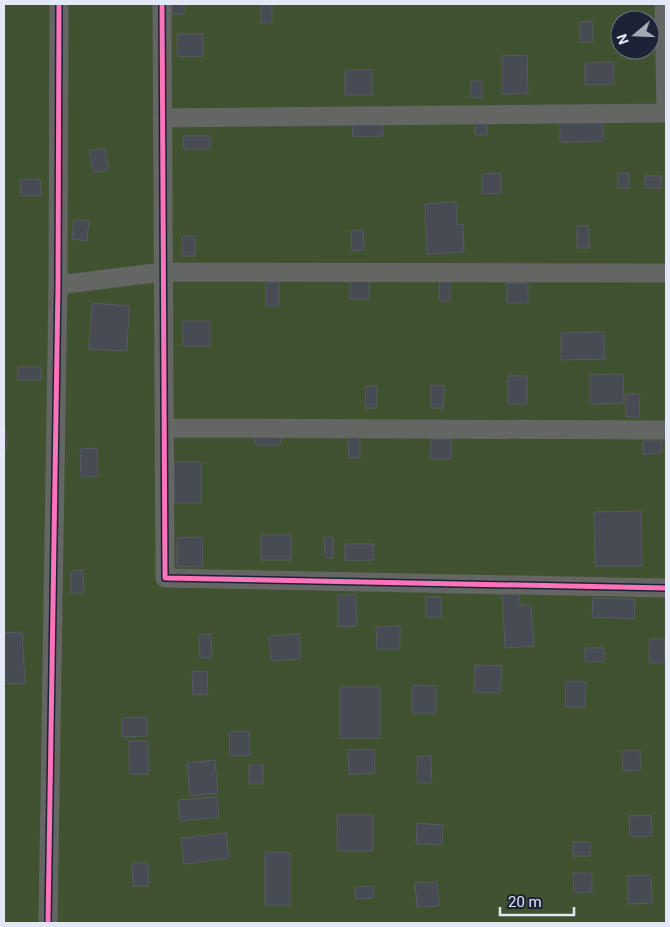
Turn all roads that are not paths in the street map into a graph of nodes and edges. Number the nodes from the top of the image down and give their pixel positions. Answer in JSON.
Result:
{"nodes":[{"id":1,"x":59,"y":4,"type":"edge"},
{"id":2,"x":162,"y":4,"type":"edge"},
{"id":3,"x":664,"y":4,"type":"edge"},
{"id":4,"x":666,"y":108,"type":"edge"},
{"id":5,"x":666,"y":113,"type":"edge"},
{"id":6,"x":162,"y":118,"type":"junction"},
{"id":7,"x":163,"y":272,"type":"junction"},
{"id":8,"x":666,"y":273,"type":"edge"},
{"id":9,"x":58,"y":285,"type":"junction"},
{"id":10,"x":164,"y":428,"type":"junction"},
{"id":11,"x":666,"y":430,"type":"edge"},
{"id":12,"x":666,"y":588,"type":"edge"},
{"id":13,"x":48,"y":923,"type":"edge"}],
"edges":[{"from":1,"to":9,"type":"street"},
{"from":2,"to":6,"type":"street"},
{"from":3,"to":4,"type":"street"},
{"from":5,"to":6,"type":"street"},
{"from":6,"to":7,"type":"street"},
{"from":7,"to":8,"type":"street"},
{"from":7,"to":9,"type":"street"},
{"from":7,"to":10,"type":"street"},
{"from":9,"to":13,"type":"street"},
{"from":10,"to":11,"type":"street"},
{"from":10,"to":12,"type":"street"}]}
